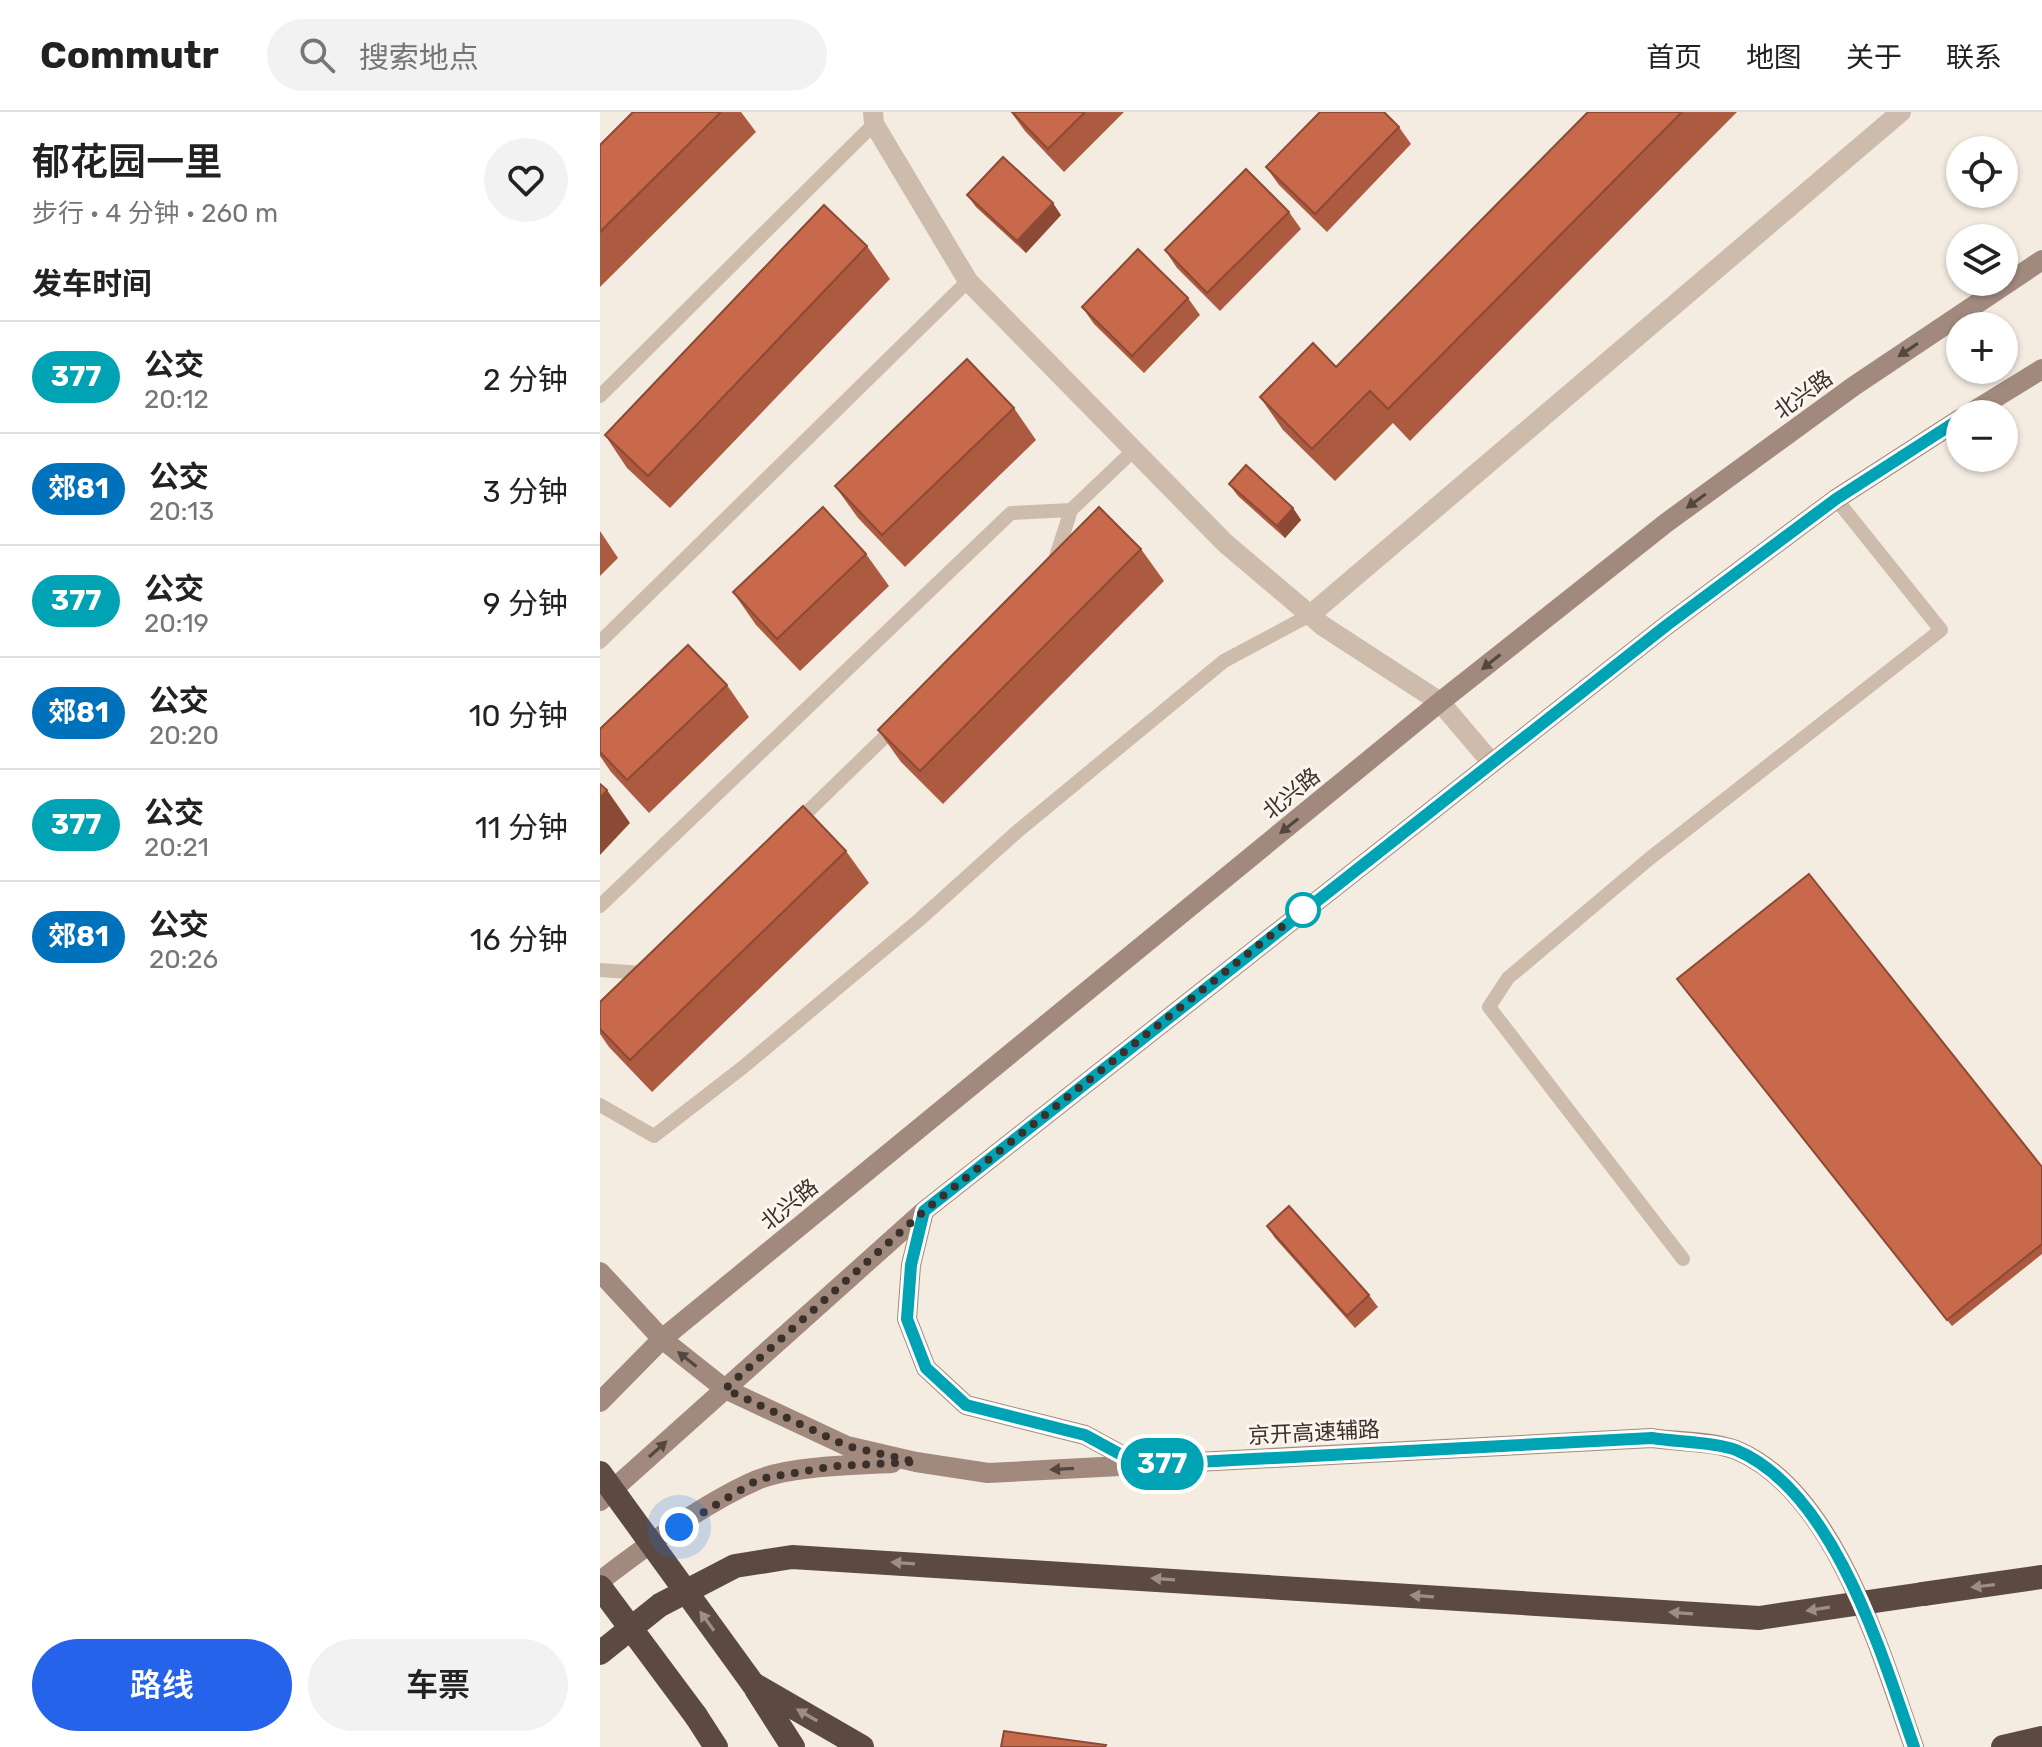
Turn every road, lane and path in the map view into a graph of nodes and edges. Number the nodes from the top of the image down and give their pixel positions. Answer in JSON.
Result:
{"nodes":[{"id":1,"x":1901,"y":112,"type":"edge"},
{"id":2,"x":873,"y":118,"type":"edge"},
{"id":3,"x":2042,"y":260,"type":"edge"},
{"id":4,"x":968,"y":281,"type":"junction"},
{"id":5,"x":2042,"y":369,"type":"edge"},
{"id":6,"x":600,"y":396,"type":"edge"},
{"id":7,"x":1992,"y":400,"type":"edge"},
{"id":8,"x":1946,"y":428,"type":"edge"},
{"id":9,"x":1134,"y":450,"type":"junction"},
{"id":10,"x":1836,"y":499,"type":"junction"},
{"id":11,"x":1071,"y":510,"type":"junction"},
{"id":12,"x":1050,"y":575,"type":"edge"},
{"id":13,"x":1310,"y":615,"type":"junction"},
{"id":14,"x":600,"y":642,"type":"edge"},
{"id":15,"x":1440,"y":702,"type":"junction"},
{"id":16,"x":903,"y":719,"type":"edge"},
{"id":17,"x":1491,"y":762,"type":"junction"},
{"id":18,"x":790,"y":829,"type":"edge"},
{"id":19,"x":600,"y":906,"type":"edge"},
{"id":20,"x":654,"y":962,"type":"edge"},
{"id":21,"x":600,"y":970,"type":"edge"},
{"id":22,"x":600,"y":1105,"type":"edge"},
{"id":23,"x":924,"y":1211,"type":"junction"},
{"id":24,"x":1683,"y":1259,"type":"dead end"},
{"id":25,"x":600,"y":1272,"type":"edge"},
{"id":26,"x":662,"y":1339,"type":"junction"},
{"id":27,"x":725,"y":1389,"type":"junction"},
{"id":28,"x":600,"y":1402,"type":"edge"},
{"id":29,"x":916,"y":1462,"type":"junction"},
{"id":30,"x":1140,"y":1465,"type":"junction"},
{"id":31,"x":600,"y":1473,"type":"edge"},
{"id":32,"x":600,"y":1501,"type":"edge"},
{"id":33,"x":2042,"y":1577,"type":"edge"},
{"id":34,"x":600,"y":1584,"type":"edge"},
{"id":35,"x":600,"y":1653,"type":"edge"},
{"id":36,"x":753,"y":1684,"type":"junction"},
{"id":37,"x":696,"y":1716,"type":"junction"},
{"id":38,"x":706,"y":1747,"type":"edge"},
{"id":39,"x":716,"y":1747,"type":"edge"},
{"id":40,"x":793,"y":1747,"type":"edge"},
{"id":41,"x":862,"y":1747,"type":"edge"},
{"id":42,"x":1914,"y":1747,"type":"edge"}],
"edges":[{"from":1,"to":13,"type":"street"},
{"from":2,"to":4,"type":"street"},
{"from":2,"to":6,"type":"lane"},
{"from":3,"to":15,"type":"main road","name":"北兴路","one_way":true},
{"from":4,"to":9,"type":"street"},
{"from":4,"to":14,"type":"lane"},
{"from":5,"to":7,"type":"main road"},
{"from":8,"to":10,"type":"main road"},
{"from":9,"to":11,"type":"lane"},
{"from":9,"to":13,"type":"street"},
{"from":10,"to":17,"type":"main road"},
{"from":10,"to":24,"type":"lane"},
{"from":11,"to":12,"type":"lane"},
{"from":11,"to":19,"type":"lane"},
{"from":13,"to":15,"type":"street"},
{"from":13,"to":22,"type":"lane"},
{"from":15,"to":17,"type":"street"},
{"from":15,"to":26,"type":"main road","name":"北兴路","one_way":true},
{"from":16,"to":18,"type":"lane"},
{"from":17,"to":23,"type":"main road"},
{"from":20,"to":21,"type":"lane"},
{"from":23,"to":27,"type":"main road"},
{"from":23,"to":30,"type":"main road"},
{"from":25,"to":26,"type":"main road","name":"京开高速辅路"},
{"from":27,"to":26,"type":"main road","name":"京开高速辅路","one_way":true},
{"from":26,"to":28,"type":"main road","name":"北兴路"},
{"from":27,"to":29,"type":"main road","name":"京开高速辅路"},
{"from":32,"to":27,"type":"main road","one_way":true},
{"from":30,"to":29,"type":"main road","name":"京开高速辅路","one_way":true},
{"from":29,"to":34,"type":"main road"},
{"from":30,"to":42,"type":"main road","name":"京开高速辅路"},
{"from":36,"to":31,"type":"highway","one_way":true,"bridge":true},
{"from":33,"to":35,"type":"highway","one_way":true,"bridge":true},
{"from":34,"to":37,"type":"highway","bridge":true},
{"from":36,"to":40,"type":"highway"},
{"from":41,"to":36,"type":"highway","one_way":true},
{"from":37,"to":38,"type":"highway"},
{"from":37,"to":39,"type":"highway"}]}
